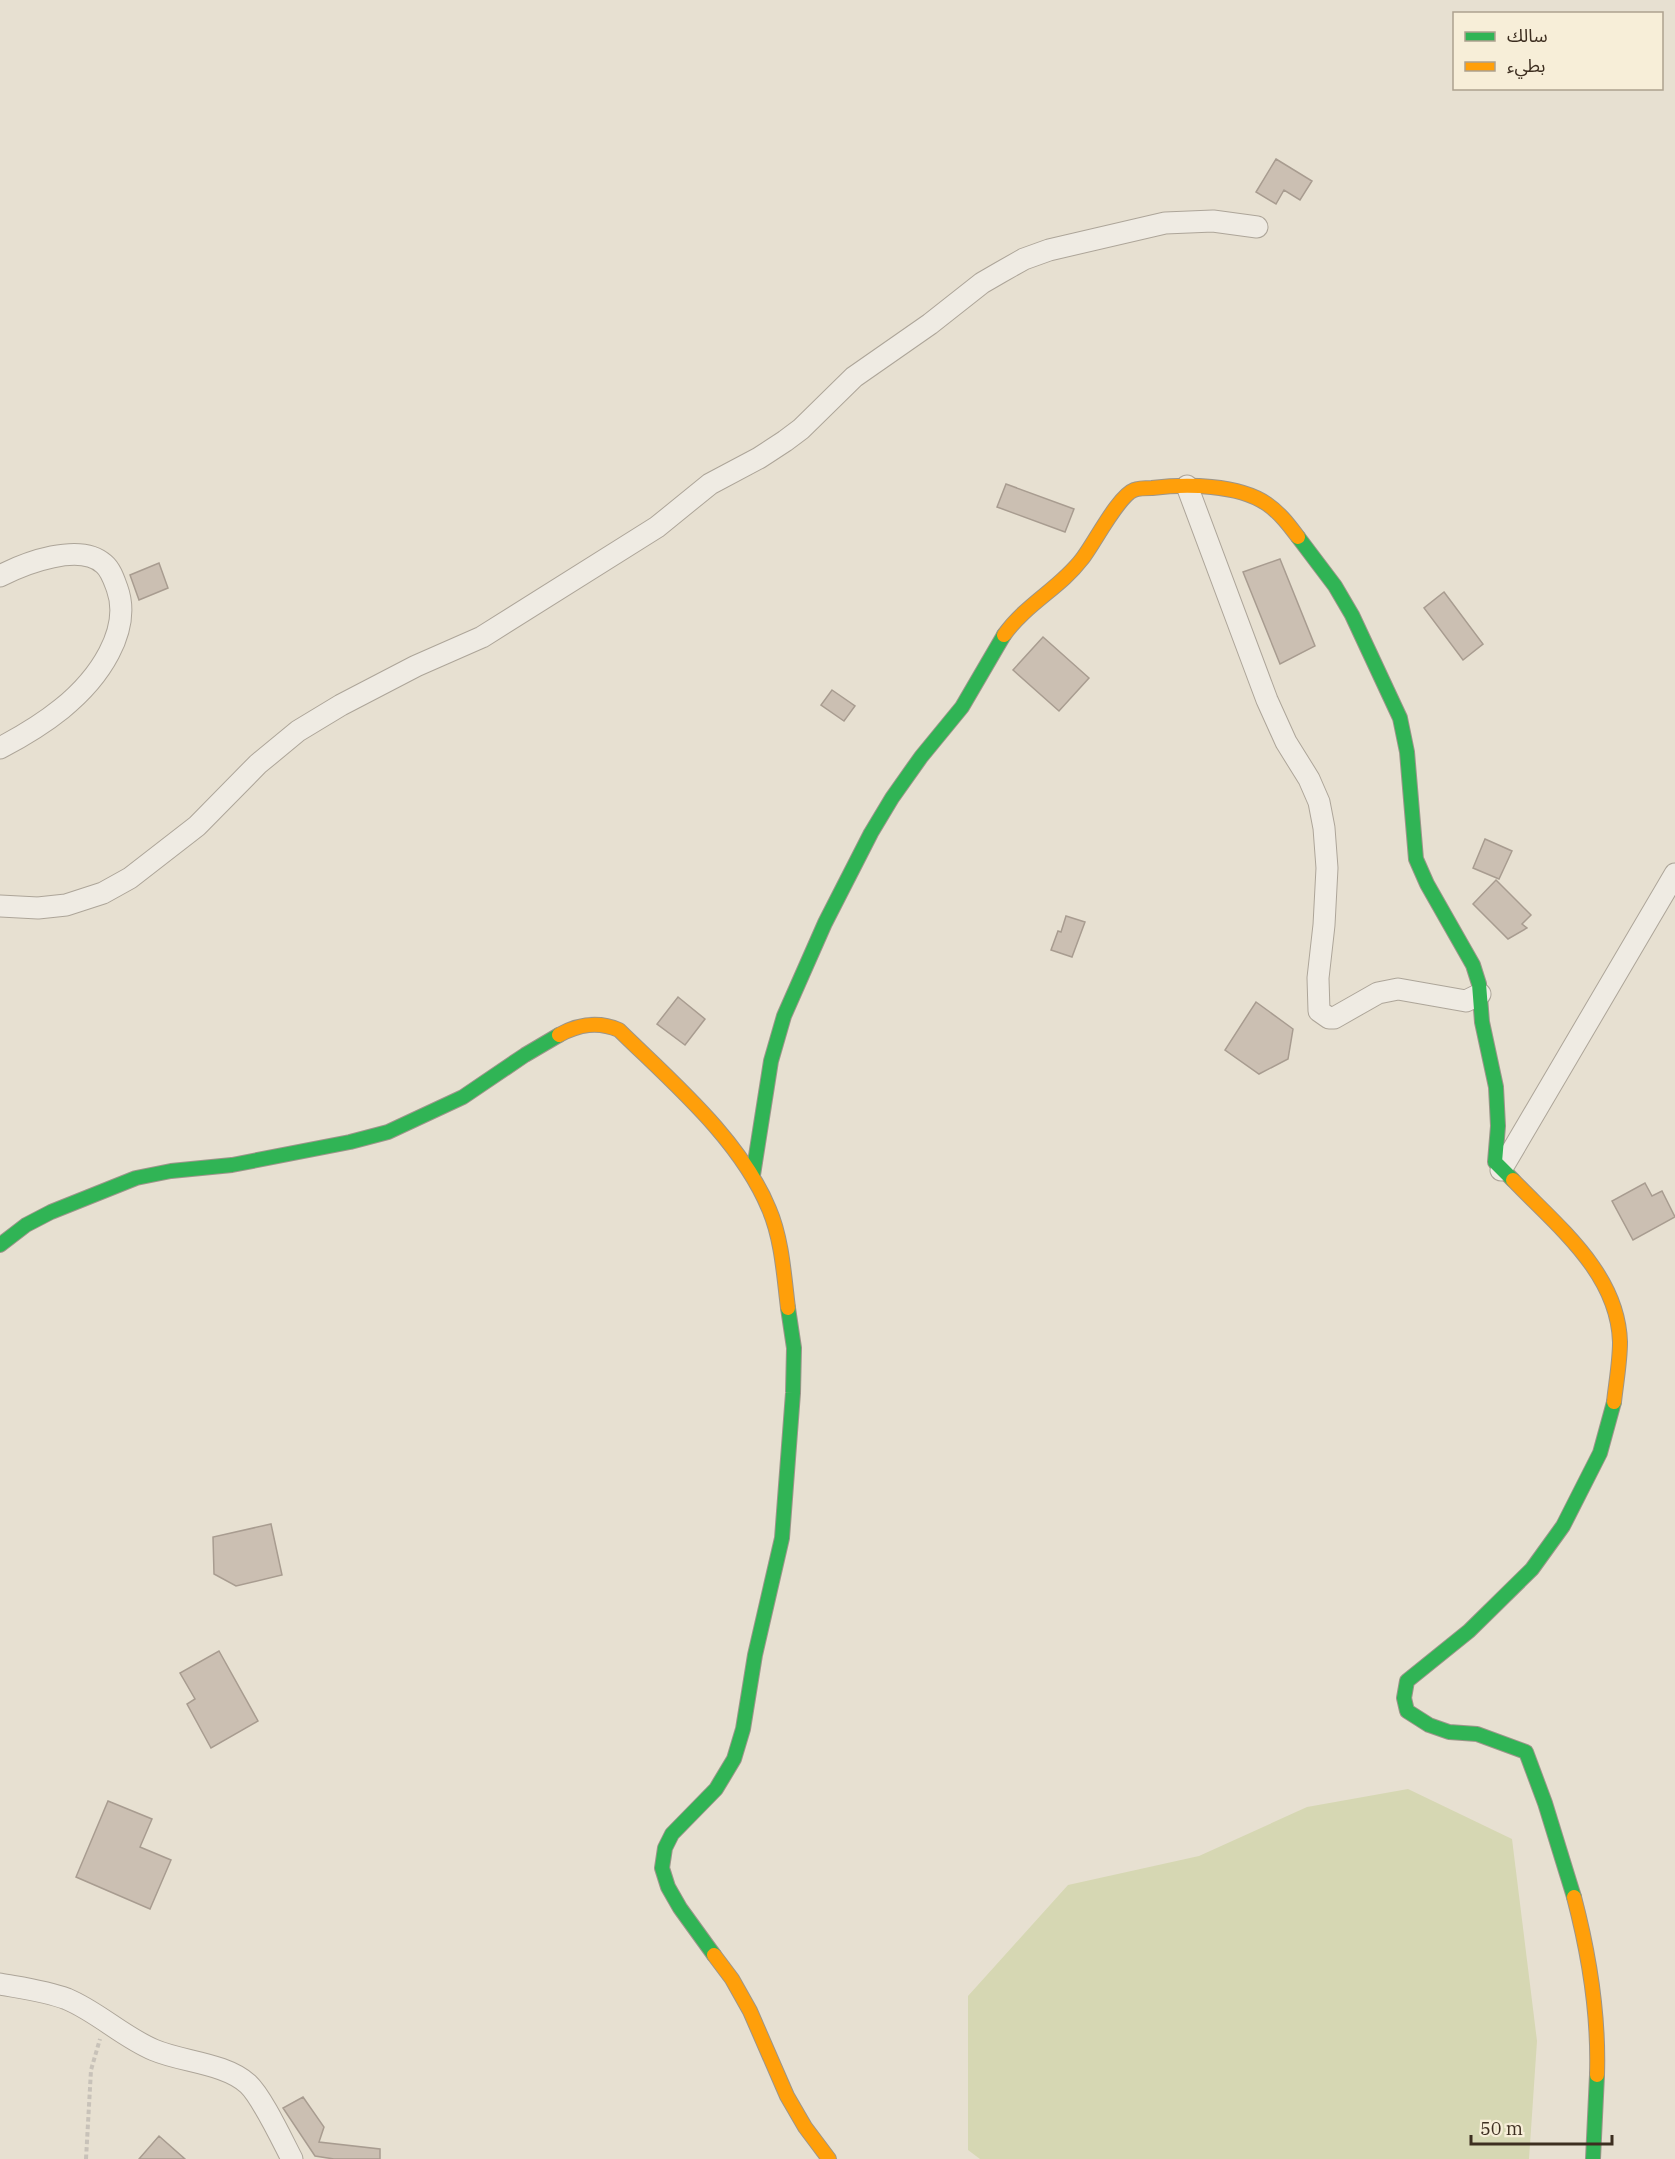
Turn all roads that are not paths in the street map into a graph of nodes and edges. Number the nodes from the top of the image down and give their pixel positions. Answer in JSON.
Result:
{"nodes":[{"id":1,"x":1257,"y":227,"type":"dead end"},
{"id":2,"x":1186,"y":486,"type":"junction"},
{"id":3,"x":0,"y":576,"type":"edge"},
{"id":4,"x":0,"y":748,"type":"edge"},
{"id":5,"x":1675,"y":874,"type":"edge"},
{"id":6,"x":0,"y":906,"type":"edge"},
{"id":7,"x":1479,"y":994,"type":"junction"},
{"id":8,"x":1501,"y":1170,"type":"junction"},
{"id":9,"x":753,"y":1175,"type":"junction"},
{"id":10,"x":0,"y":1245,"type":"edge"},
{"id":11,"x":0,"y":1984,"type":"edge"},
{"id":12,"x":292,"y":2159,"type":"edge"},
{"id":13,"x":829,"y":2159,"type":"edge"},
{"id":14,"x":1593,"y":2159,"type":"edge"}],
"edges":[{"from":1,"to":6,"type":"street"},
{"from":2,"to":7,"type":"street"},
{"from":2,"to":7,"type":"street"},
{"from":2,"to":9,"type":"street"},
{"from":3,"to":4,"type":"street"},
{"from":5,"to":8,"type":"street"},
{"from":7,"to":8,"type":"street"},
{"from":8,"to":14,"type":"street"},
{"from":9,"to":10,"type":"street"},
{"from":9,"to":13,"type":"street"},
{"from":11,"to":12,"type":"street"}]}
